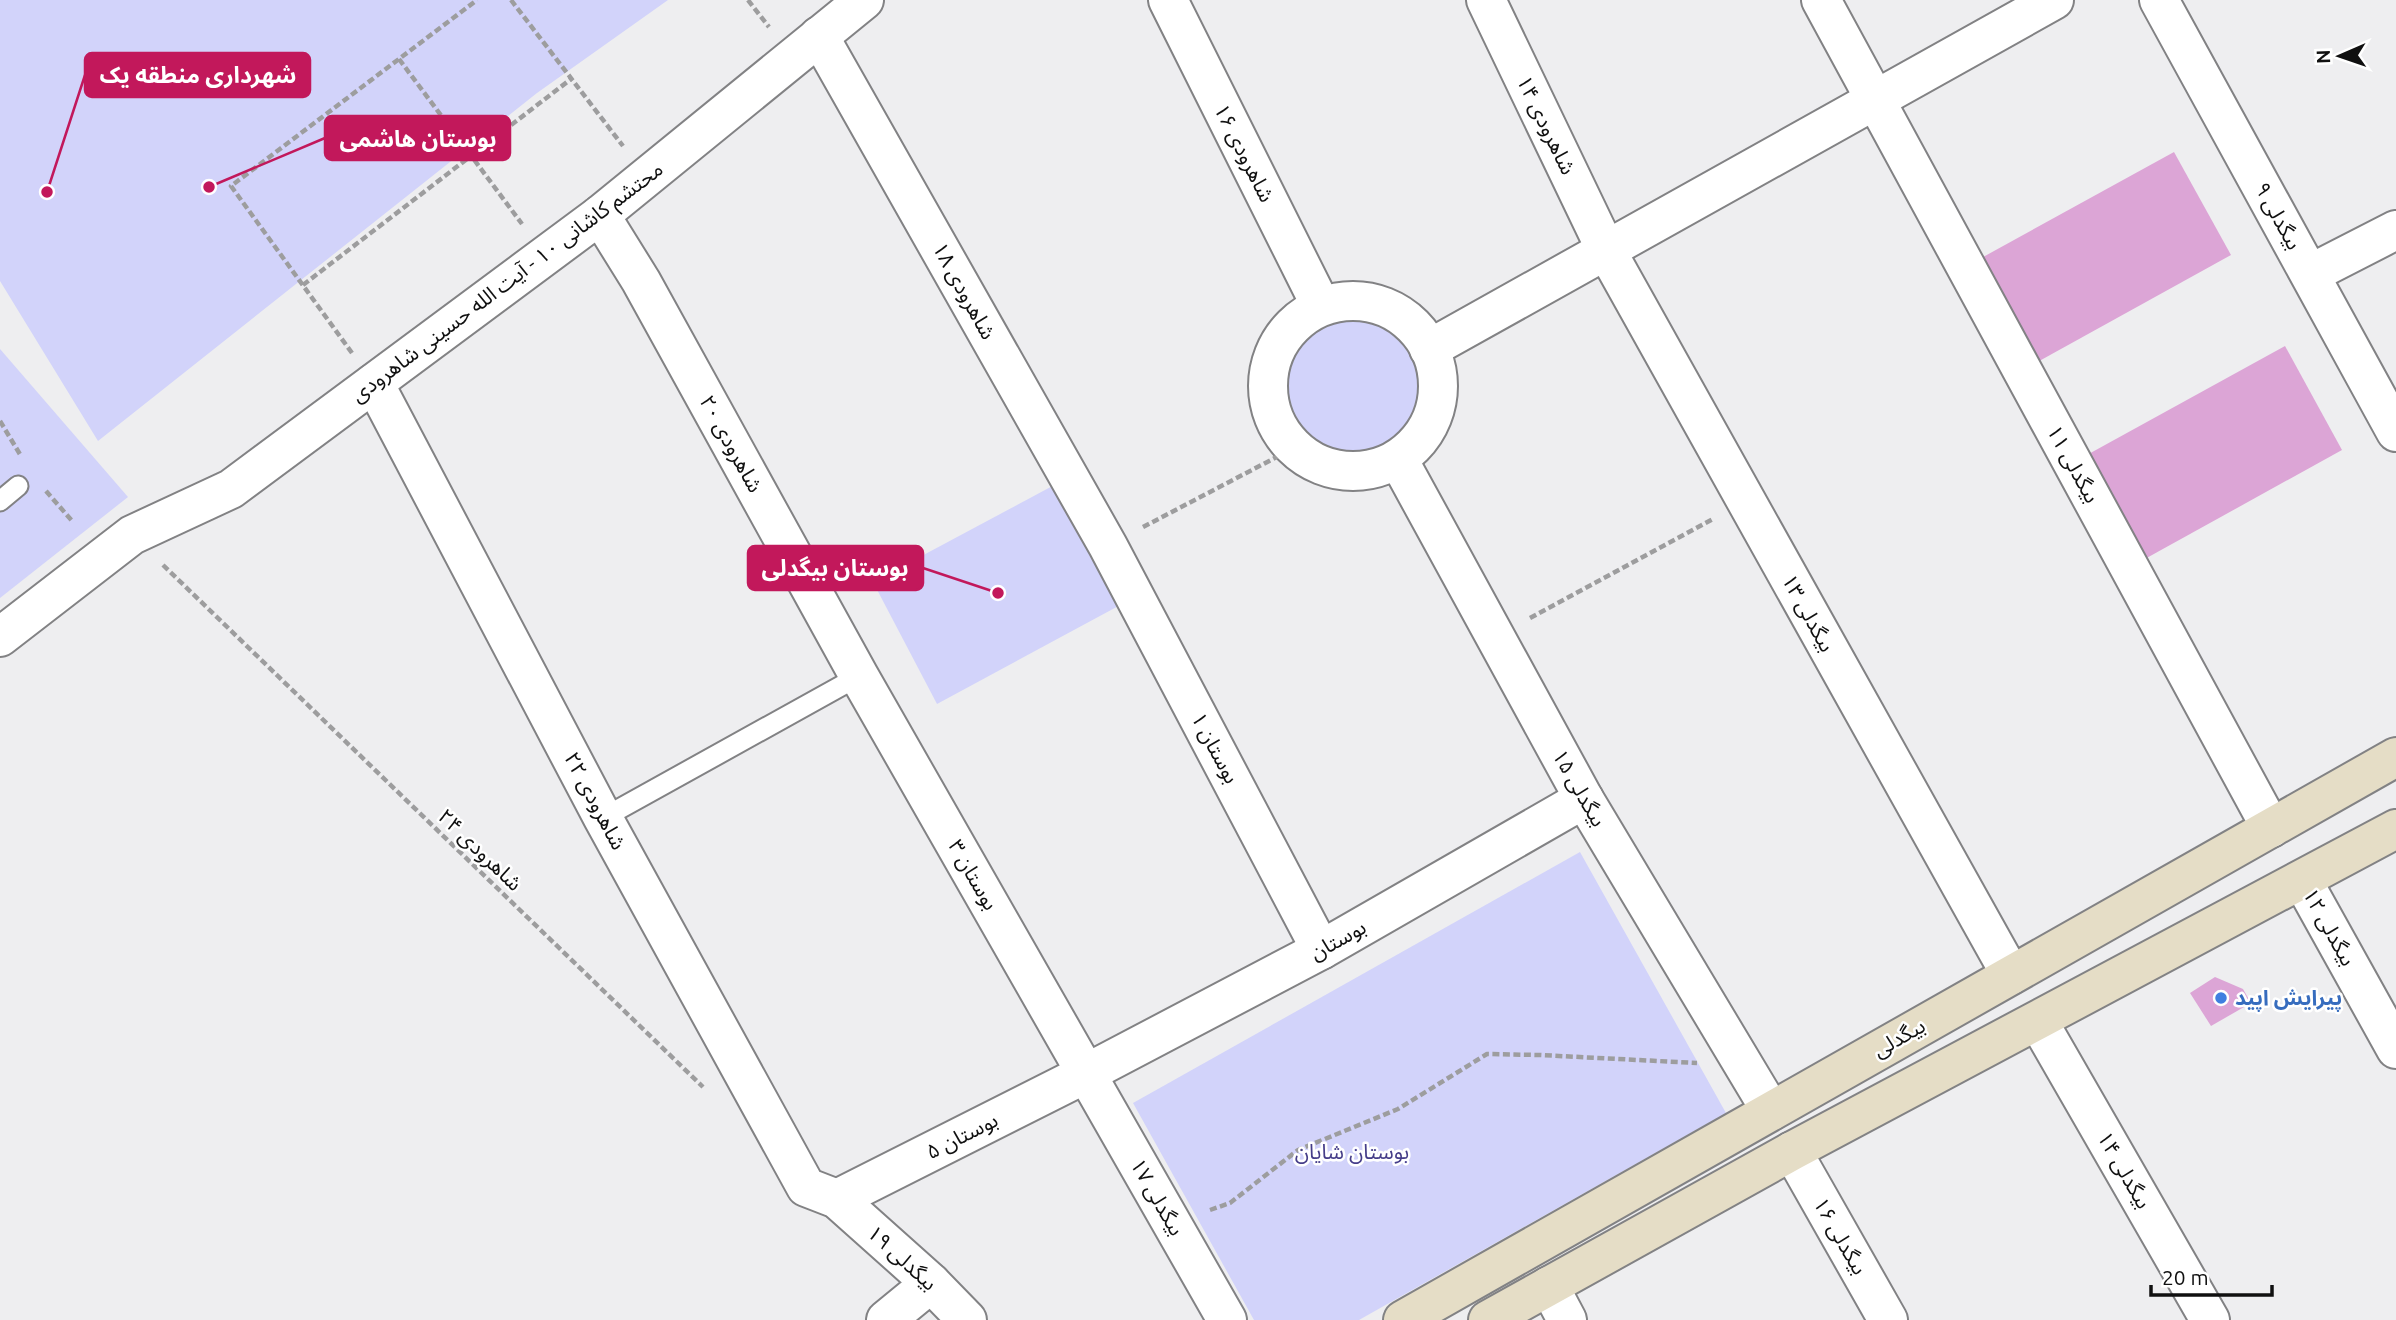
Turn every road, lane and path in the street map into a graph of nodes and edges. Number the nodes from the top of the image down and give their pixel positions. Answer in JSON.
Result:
{"nodes":[{"id":1,"x":477,"y":0,"type":"edge"},
{"id":2,"x":511,"y":0,"type":"edge"},
{"id":3,"x":864,"y":0,"type":"edge"},
{"id":4,"x":1168,"y":0,"type":"edge"},
{"id":5,"x":1486,"y":0,"type":"edge"},
{"id":6,"x":1821,"y":0,"type":"edge"},
{"id":7,"x":2054,"y":0,"type":"edge"},
{"id":8,"x":2159,"y":0,"type":"edge"},
{"id":9,"x":820,"y":36,"type":"junction"},
{"id":10,"x":399,"y":59,"type":"junction"},
{"id":11,"x":571,"y":79,"type":"junction"},
{"id":12,"x":1875,"y":100,"type":"junction"},
{"id":13,"x":471,"y":156,"type":"junction"},
{"id":14,"x":647,"y":177,"type":"junction"},
{"id":15,"x":600,"y":215,"type":"junction"},
{"id":16,"x":2396,"y":230,"type":"edge"},
{"id":17,"x":1606,"y":250,"type":"junction"},
{"id":18,"x":545,"y":255,"type":"junction"},
{"id":19,"x":2311,"y":274,"type":"junction"},
{"id":20,"x":303,"y":285,"type":"junction"},
{"id":21,"x":1321,"y":306,"type":"junction"},
{"id":22,"x":1429,"y":349,"type":"junction"},
{"id":23,"x":374,"y":383,"type":"junction"},
{"id":24,"x":2396,"y":432,"type":"edge"},
{"id":25,"x":1294,"y":448,"type":"junction"},
{"id":26,"x":1398,"y":458,"type":"junction"},
{"id":27,"x":18,"y":486,"type":"dead end"},
{"id":28,"x":0,"y":501,"type":"edge"},
{"id":29,"x":1746,"y":501,"type":"junction"},
{"id":30,"x":132,"y":536,"type":"junction"},
{"id":31,"x":1108,"y":546,"type":"junction"},
{"id":32,"x":1495,"y":636,"type":"junction"},
{"id":33,"x":0,"y":637,"type":"edge"},
{"id":34,"x":859,"y":676,"type":"junction"},
{"id":35,"x":2396,"y":757,"type":"edge"},
{"id":36,"x":1584,"y":799,"type":"junction"},
{"id":37,"x":603,"y":818,"type":"junction"},
{"id":38,"x":2272,"y":828,"type":"junction"},
{"id":39,"x":2396,"y":828,"type":"edge"},
{"id":40,"x":2302,"y":880,"type":"junction"},
{"id":41,"x":1321,"y":950,"type":"junction"},
{"id":42,"x":2011,"y":975,"type":"junction"},
{"id":43,"x":2038,"y":1021,"type":"junction"},
{"id":44,"x":2396,"y":1049,"type":"edge"},
{"id":45,"x":1744,"y":1066,"type":"junction"},
{"id":46,"x":1087,"y":1073,"type":"junction"},
{"id":47,"x":705,"y":1090,"type":"dead end"},
{"id":48,"x":1770,"y":1111,"type":"junction"},
{"id":49,"x":1792,"y":1151,"type":"junction"},
{"id":50,"x":836,"y":1199,"type":"junction"},
{"id":51,"x":1170,"y":1219,"type":"junction"},
{"id":52,"x":931,"y":1283,"type":"junction"},
{"id":53,"x":1549,"y":1286,"type":"junction"},
{"id":54,"x":886,"y":1320,"type":"edge"},
{"id":55,"x":967,"y":1320,"type":"edge"},
{"id":56,"x":1227,"y":1320,"type":"edge"},
{"id":57,"x":1403,"y":1320,"type":"edge"},
{"id":58,"x":1488,"y":1320,"type":"edge"},
{"id":59,"x":1567,"y":1320,"type":"edge"},
{"id":60,"x":1888,"y":1320,"type":"edge"},
{"id":61,"x":2210,"y":1320,"type":"edge"}],
"edges":[{"from":1,"to":10,"type":"path"},
{"from":2,"to":11,"type":"path"},
{"from":3,"to":9,"type":"street","name":"محتشم کاشانی ۱۰ - آیت الله حسینی شاهرودی"},
{"from":4,"to":21,"type":"street","name":"شاهرودی ۱۶"},
{"from":5,"to":17,"type":"street","name":"شاهرودی ۱۴"},
{"from":6,"to":12,"type":"street","name":"بیگدلی ۱۱"},
{"from":7,"to":12,"type":"street"},
{"from":8,"to":19,"type":"street","name":"بیگدلی ۹"},
{"from":9,"to":14,"type":"street","name":"محتشم کاشانی ۱۰ - آیت الله حسینی شاهرودی"},
{"from":9,"to":31,"type":"street","name":"شاهرودی ۱۸"},
{"from":10,"to":13,"type":"path"},
{"from":10,"to":20,"type":"path"},
{"from":11,"to":13,"type":"path"},
{"from":11,"to":14,"type":"path"},
{"from":12,"to":17,"type":"street"},
{"from":12,"to":38,"type":"street","name":"بیگدلی ۱۱"},
{"from":13,"to":18,"type":"path"},
{"from":13,"to":20,"type":"path"},
{"from":14,"to":15,"type":"street","name":"محتشم کاشانی ۱۰ - آیت الله حسینی شاهرودی"},
{"from":15,"to":18,"type":"street","name":"محتشم کاشانی ۱۰ - آیت الله حسینی شاهرودی"},
{"from":15,"to":34,"type":"street","name":"شاهرودی ۲۰"},
{"from":16,"to":19,"type":"street"},
{"from":17,"to":22,"type":"street"},
{"from":17,"to":29,"type":"street","name":"بیگدلی ۱۳"},
{"from":18,"to":23,"type":"street","name":"محتشم کاشانی ۱۰ - آیت الله حسینی شاهرودی"},
{"from":19,"to":24,"type":"street","name":"بیگدلی ۹"},
{"from":20,"to":23,"type":"path"},
{"from":21,"to":22,"type":"street"},
{"from":21,"to":25,"type":"street"},
{"from":22,"to":26,"type":"street"},
{"from":23,"to":30,"type":"street","name":"محتشم کاشانی ۱۰ - آیت الله حسینی شاهرودی"},
{"from":23,"to":37,"type":"street","name":"شاهرودی ۲۲"},
{"from":25,"to":26,"type":"street"},
{"from":25,"to":31,"type":"path"},
{"from":26,"to":32,"type":"street","name":"بیگدلی ۱۵"},
{"from":27,"to":28,"type":"lane"},
{"from":29,"to":32,"type":"path"},
{"from":29,"to":42,"type":"street","name":"بیگدلی ۱۳"},
{"from":30,"to":33,"type":"street","name":"محتشم کاشانی ۱۰ - آیت الله حسینی شاهرودی"},
{"from":30,"to":47,"type":"path","name":"شاهرودی ۲۴"},
{"from":31,"to":41,"type":"street","name":"بوستان ۱"},
{"from":32,"to":36,"type":"street","name":"بیگدلی ۱۵"},
{"from":34,"to":37,"type":"lane"},
{"from":34,"to":46,"type":"street","name":"بوستان ۳"},
{"from":35,"to":38,"type":"main road","name":"بیگدلی"},
{"from":36,"to":41,"type":"street","name":"بوستان"},
{"from":36,"to":45,"type":"street","name":"بیگدلی ۱۵"},
{"from":37,"to":50,"type":"street","name":"شاهرودی ۲۲"},
{"from":38,"to":40,"type":"main road"},
{"from":38,"to":42,"type":"main road","name":"بیگدلی"},
{"from":39,"to":40,"type":"main road"},
{"from":40,"to":43,"type":"main road"},
{"from":40,"to":44,"type":"street","name":"بیگدلی ۱۲"},
{"from":41,"to":46,"type":"street","name":"بوستان"},
{"from":42,"to":43,"type":"main road"},
{"from":42,"to":48,"type":"main road","name":"بیگدلی"},
{"from":43,"to":49,"type":"main road"},
{"from":43,"to":61,"type":"street","name":"بیگدلی ۱۴"},
{"from":45,"to":48,"type":"street","name":"بیگدلی ۱۵"},
{"from":45,"to":51,"type":"path"},
{"from":46,"to":50,"type":"street","name":"بوستان ۵"},
{"from":46,"to":51,"type":"street","name":"بیگدلی ۱۷"},
{"from":48,"to":49,"type":"main road"},
{"from":48,"to":57,"type":"main road","name":"بیگدلی"},
{"from":49,"to":53,"type":"main road"},
{"from":49,"to":60,"type":"street","name":"بیگدلی ۱۶"},
{"from":50,"to":52,"type":"street","name":"بیگدلی ۱۹"},
{"from":51,"to":56,"type":"street","name":"بیگدلی ۱۷"},
{"from":52,"to":54,"type":"street"},
{"from":52,"to":55,"type":"street","name":"بیگدلی ۱۹"},
{"from":53,"to":58,"type":"main road"},
{"from":53,"to":59,"type":"street"}]}
